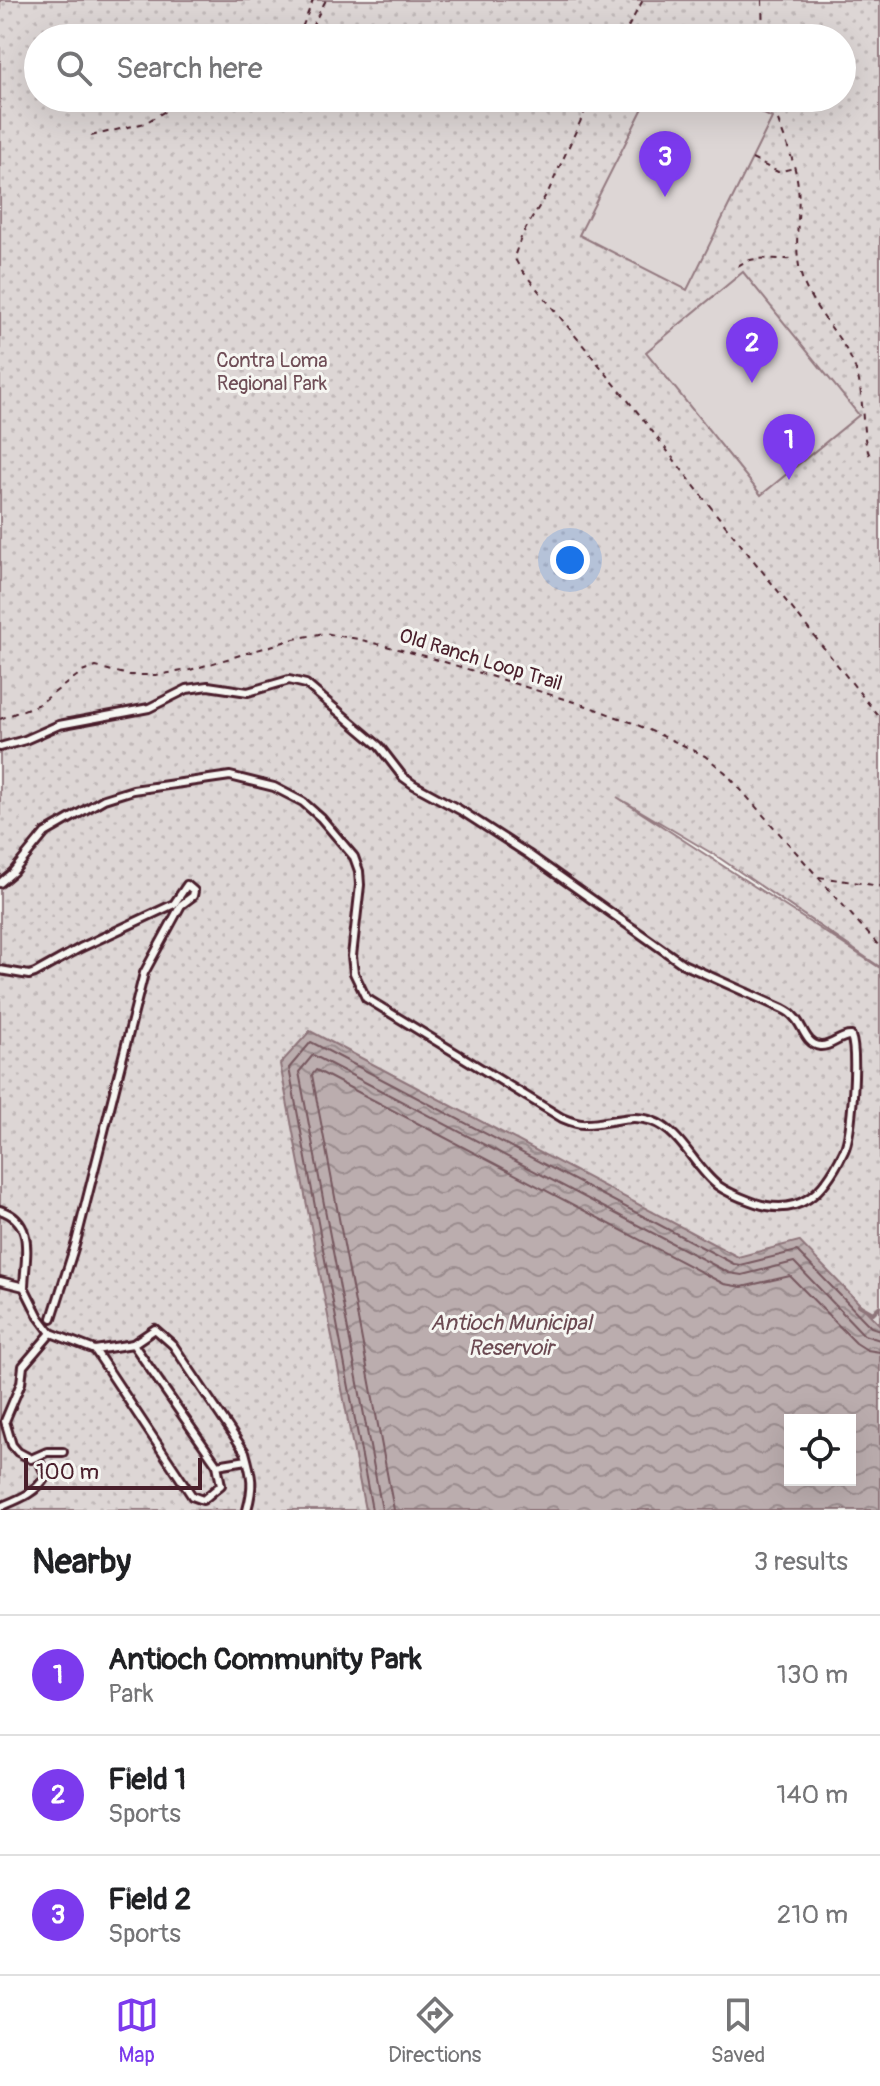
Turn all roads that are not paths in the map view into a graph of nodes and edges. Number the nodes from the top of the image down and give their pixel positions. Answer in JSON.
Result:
{"nodes":[{"id":1,"x":0,"y":747,"type":"edge"},
{"id":2,"x":0,"y":883,"type":"edge"},
{"id":3,"x":0,"y":970,"type":"edge"},
{"id":4,"x":0,"y":1210,"type":"edge"},
{"id":5,"x":0,"y":1281,"type":"edge"},
{"id":6,"x":24,"y":1287,"type":"junction"},
{"id":7,"x":52,"y":1318,"type":"dead end"},
{"id":8,"x":51,"y":1333,"type":"junction"},
{"id":9,"x":133,"y":1344,"type":"junction"},
{"id":10,"x":95,"y":1350,"type":"junction"},
{"id":11,"x":63,"y":1452,"type":"dead end"},
{"id":12,"x":247,"y":1460,"type":"junction"},
{"id":13,"x":40,"y":1463,"type":"dead end"},
{"id":14,"x":217,"y":1465,"type":"junction"},
{"id":15,"x":0,"y":1507,"type":"edge"},
{"id":16,"x":247,"y":1510,"type":"edge"}],
"edges":[{"from":1,"to":2,"type":"lane"},
{"from":3,"to":7,"type":"lane"},
{"from":4,"to":6,"type":"lane"},
{"from":5,"to":6,"type":"lane"},
{"from":6,"to":8,"type":"lane"},
{"from":8,"to":10,"type":"lane"},
{"from":8,"to":11,"type":"lane"},
{"from":9,"to":10,"type":"lane"},
{"from":9,"to":12,"type":"lane"},
{"from":9,"to":14,"type":"lane"},
{"from":10,"to":14,"type":"lane"},
{"from":12,"to":14,"type":"lane"},
{"from":12,"to":16,"type":"lane"},
{"from":13,"to":15,"type":"lane"}]}
